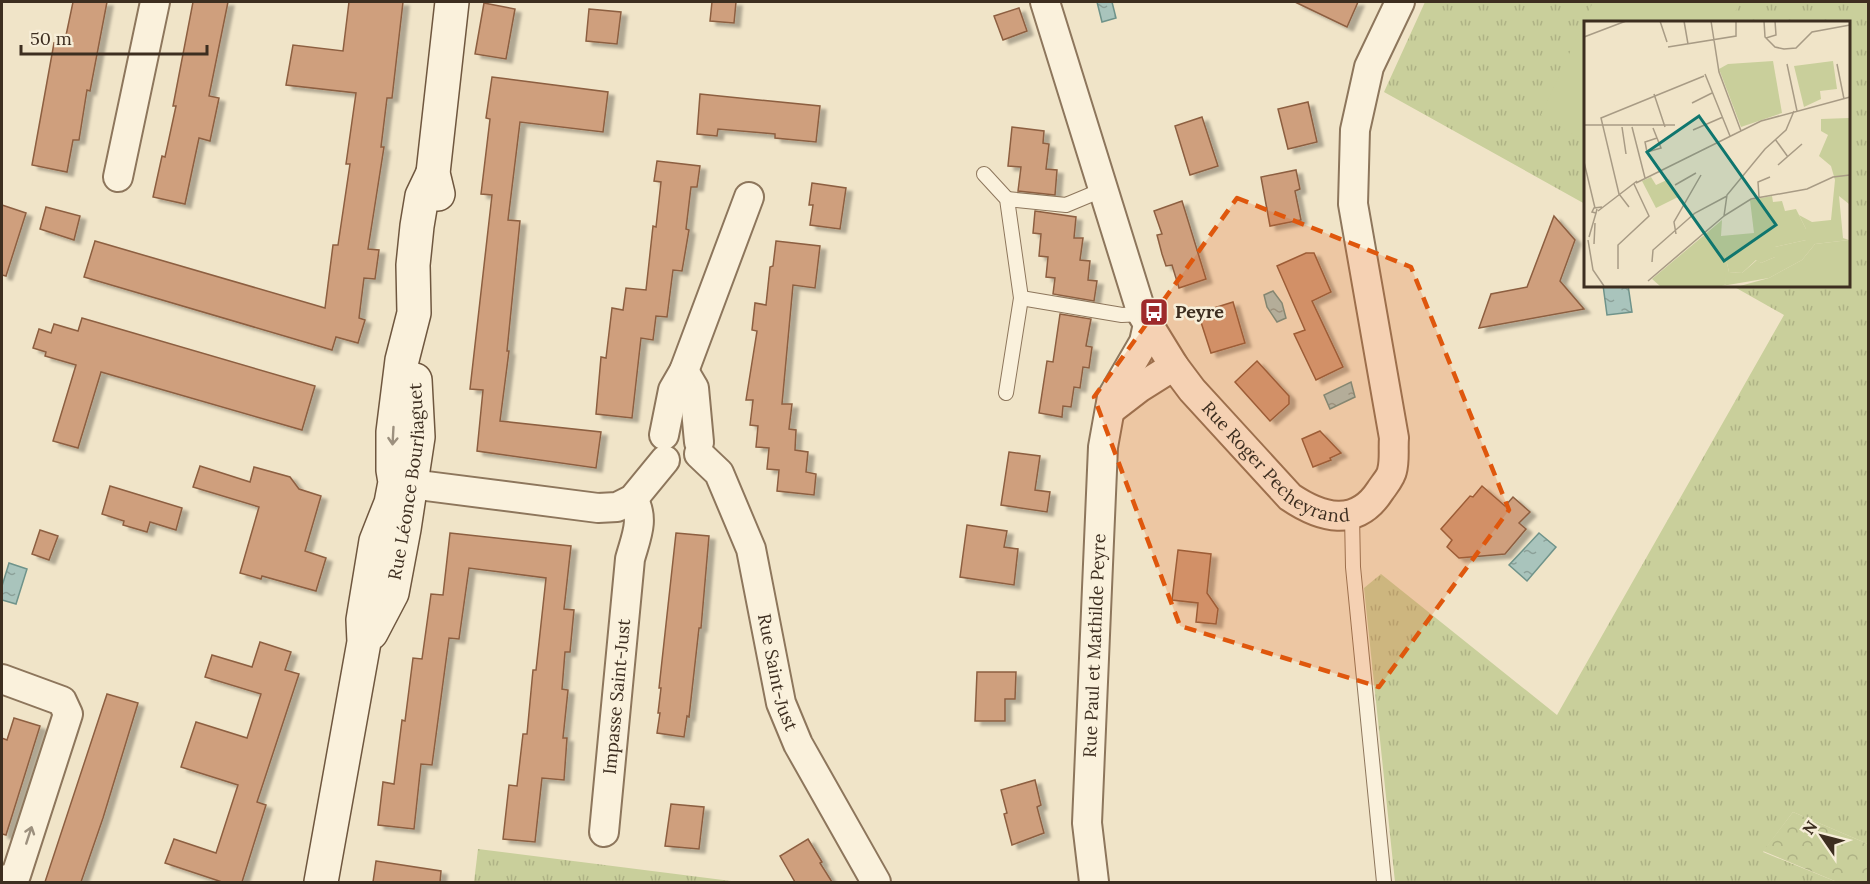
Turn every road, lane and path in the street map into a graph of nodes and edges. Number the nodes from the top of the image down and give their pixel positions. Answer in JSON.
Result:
{"nodes":[{"id":1,"x":155,"y":2,"type":"edge"},
{"id":2,"x":452,"y":2,"type":"edge"},
{"id":3,"x":1045,"y":2,"type":"edge"},
{"id":4,"x":1400,"y":2,"type":"edge"},
{"id":5,"x":984,"y":174,"type":"dead end"},
{"id":6,"x":118,"y":177,"type":"dead end"},
{"id":7,"x":1102,"y":190,"type":"junction"},
{"id":8,"x":749,"y":197,"type":"dead end"},
{"id":9,"x":1007,"y":199,"type":"junction"},
{"id":10,"x":1021,"y":298,"type":"junction"},
{"id":11,"x":1145,"y":319,"type":"junction"},
{"id":12,"x":1174,"y":366,"type":"junction"},
{"id":13,"x":684,"y":371,"type":"junction"},
{"id":14,"x":1006,"y":393,"type":"dead end"},
{"id":15,"x":1111,"y":409,"type":"junction"},
{"id":16,"x":665,"y":448,"type":"junction"},
{"id":17,"x":699,"y":448,"type":"junction"},
{"id":18,"x":403,"y":484,"type":"junction"},
{"id":19,"x":633,"y":499,"type":"junction"},
{"id":20,"x":598,"y":508,"type":"junction"},
{"id":21,"x":1352,"y":515,"type":"junction"},
{"id":22,"x":630,"y":559,"type":"junction"},
{"id":23,"x":2,"y":679,"type":"edge"},
{"id":24,"x":604,"y":832,"type":"dead end"},
{"id":25,"x":2,"y":882,"type":"edge"},
{"id":26,"x":321,"y":882,"type":"edge"},
{"id":27,"x":876,"y":882,"type":"edge"},
{"id":28,"x":1094,"y":882,"type":"edge"},
{"id":29,"x":1384,"y":882,"type":"edge"}],
"edges":[{"from":1,"to":6,"type":"street"},
{"from":2,"to":18,"type":"main road","name":"Rue Léonce Bourliaguet"},
{"from":3,"to":7,"type":"street","name":"Rue Roger Pecheyrand"},
{"from":4,"to":21,"type":"street","name":"Rue Roger Pecheyrand"},
{"from":5,"to":9,"type":"lane"},
{"from":7,"to":9,"type":"lane"},
{"from":7,"to":11,"type":"street","name":"Rue Roger Pecheyrand"},
{"from":8,"to":13,"type":"street"},
{"from":9,"to":10,"type":"lane"},
{"from":10,"to":11,"type":"lane"},
{"from":10,"to":14,"type":"lane"},
{"from":11,"to":12,"type":"street","name":"Rue Roger Pecheyrand"},
{"from":11,"to":15,"type":"street","name":"Rue Paul et Mathilde Peyre"},
{"from":12,"to":15,"type":"street"},
{"from":12,"to":21,"type":"street","name":"Rue Roger Pecheyrand"},
{"from":13,"to":16,"type":"street"},
{"from":13,"to":17,"type":"street"},
{"from":15,"to":28,"type":"street","name":"Rue Paul et Mathilde Peyre"},
{"from":16,"to":17,"type":"street"},
{"from":16,"to":19,"type":"street"},
{"from":17,"to":27,"type":"street","name":"Rue Saint-Just"},
{"from":18,"to":20,"type":"street"},
{"from":18,"to":26,"type":"main road","name":"Rue Léonce Bourliaguet"},
{"from":19,"to":20,"type":"street"},
{"from":19,"to":22,"type":"street","name":"Impasse Saint-Just"},
{"from":20,"to":22,"type":"street","name":"Impasse Saint-Just"},
{"from":21,"to":29,"type":"lane"},
{"from":22,"to":24,"type":"street","name":"Impasse Saint-Just"},
{"from":25,"to":23,"type":"street","one_way":true}]}
